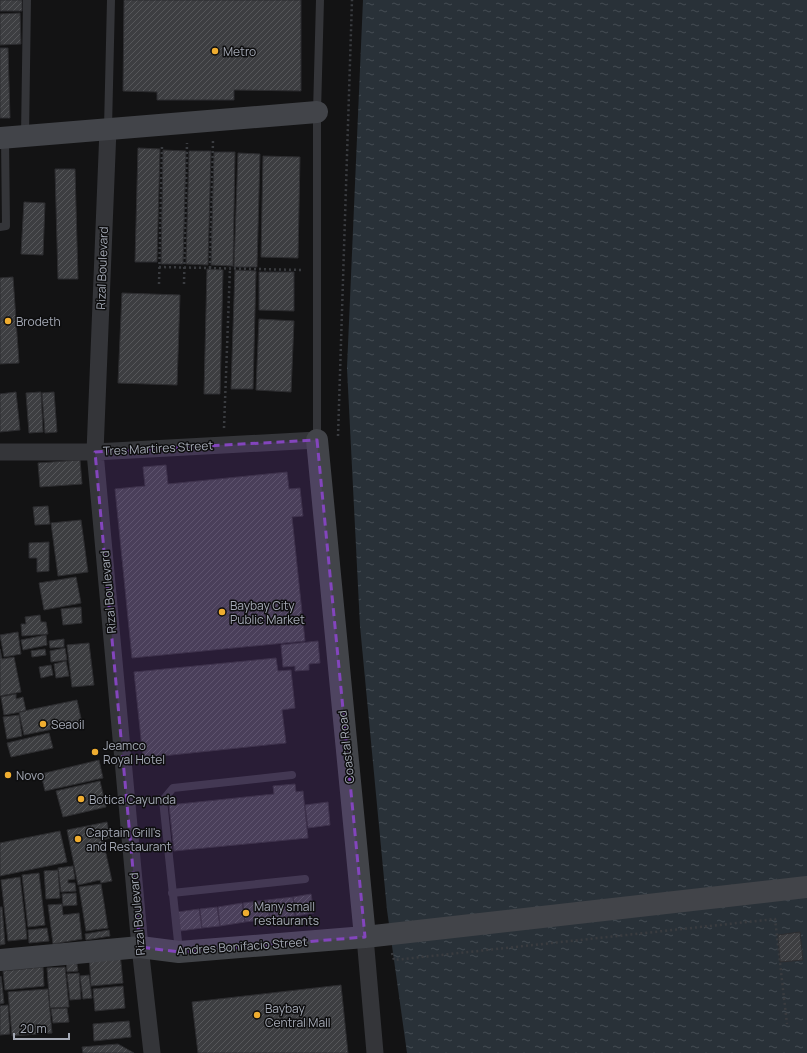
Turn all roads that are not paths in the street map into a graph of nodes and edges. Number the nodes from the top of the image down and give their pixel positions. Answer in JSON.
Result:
{"nodes":[{"id":1,"x":27,"y":0,"type":"edge"},
{"id":2,"x":111,"y":0,"type":"edge"},
{"id":3,"x":320,"y":0,"type":"edge"},
{"id":4,"x":317,"y":112,"type":"junction"},
{"id":5,"x":108,"y":129,"type":"junction"},
{"id":6,"x":10,"y":138,"type":"edge"},
{"id":7,"x":0,"y":227,"type":"edge"},
{"id":8,"x":327,"y":439,"type":"junction"},
{"id":9,"x":0,"y":452,"type":"edge"},
{"id":10,"x":95,"y":452,"type":"junction"},
{"id":11,"x":292,"y":775,"type":"dead end"},
{"id":12,"x":305,"y":879,"type":"dead end"},
{"id":13,"x":807,"y":887,"type":"edge"},
{"id":14,"x":172,"y":893,"type":"junction"},
{"id":15,"x":365,"y":937,"type":"junction"},
{"id":16,"x":140,"y":946,"type":"junction"},
{"id":17,"x":179,"y":952,"type":"junction"},
{"id":18,"x":0,"y":960,"type":"edge"},
{"id":19,"x":152,"y":1053,"type":"edge"},
{"id":20,"x":375,"y":1053,"type":"edge"}],
"edges":[{"from":1,"to":6,"type":"lane"},
{"from":2,"to":5,"type":"lane"},
{"from":3,"to":4,"type":"lane"},
{"from":4,"to":5,"type":"street"},
{"from":4,"to":8,"type":"lane"},
{"from":5,"to":6,"type":"street"},
{"from":5,"to":10,"type":"street","name":"Rizal Boulevard"},
{"from":6,"to":7,"type":"lane"},
{"from":8,"to":10,"type":"street","name":"Tres Martires Street"},
{"from":8,"to":15,"type":"street","name":"Coastal Road"},
{"from":9,"to":10,"type":"street","name":"Tres Martires Street"},
{"from":10,"to":16,"type":"street","name":"Rizal Boulevard"},
{"from":11,"to":14,"type":"lane"},
{"from":12,"to":14,"type":"lane"},
{"from":13,"to":15,"type":"street","name":"Andres Bonifacio Street"},
{"from":14,"to":17,"type":"lane"},
{"from":15,"to":17,"type":"street","name":"Andres Bonifacio Street"},
{"from":15,"to":20,"type":"street","name":"Coastal Road"},
{"from":16,"to":17,"type":"street","name":"Andres Bonifacio Street"},
{"from":16,"to":18,"type":"street","name":"Andres Bonifacio Street"},
{"from":16,"to":19,"type":"street","name":"Rizal Boulevard"}]}
